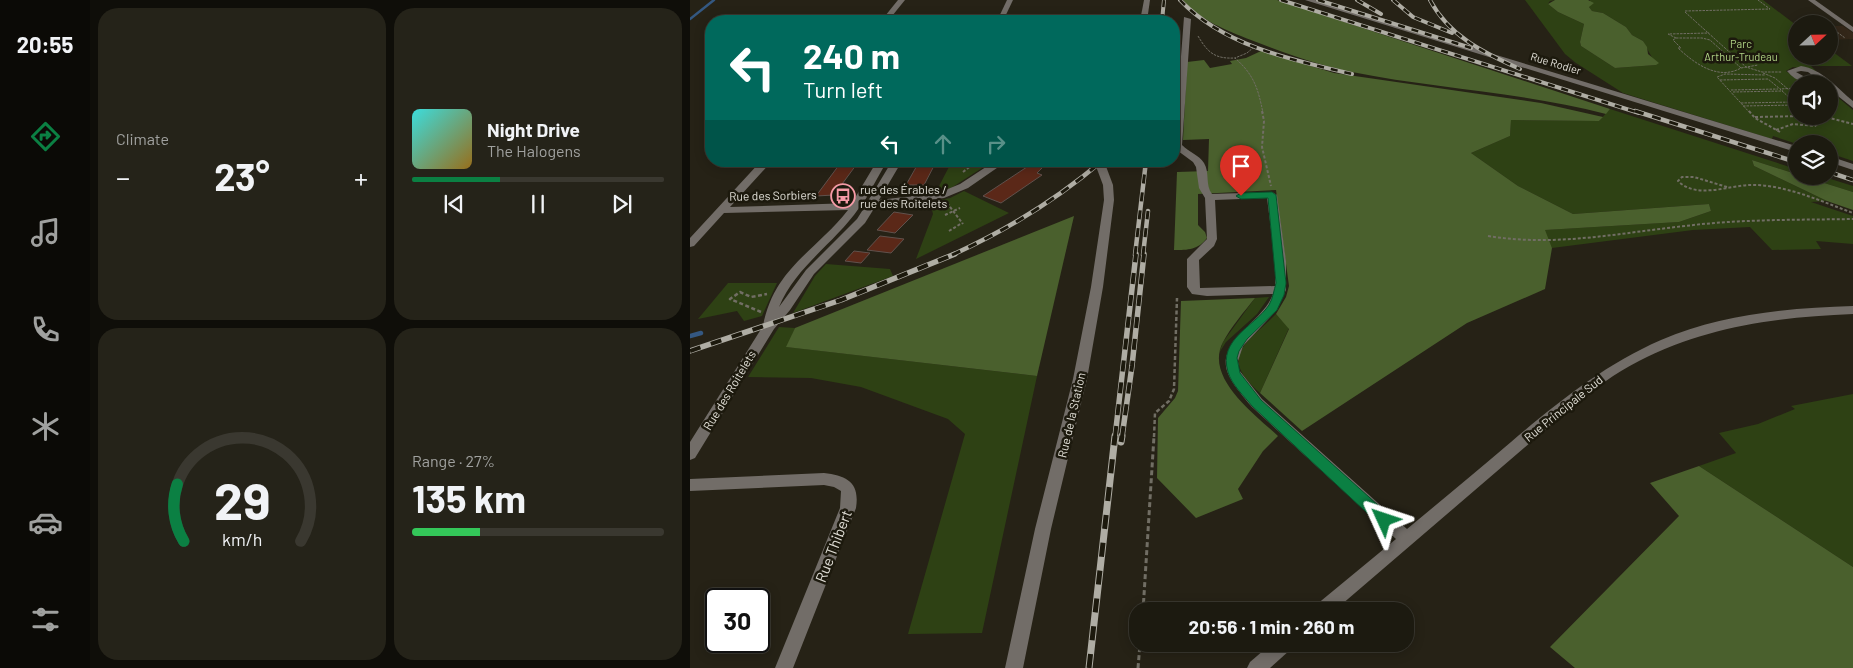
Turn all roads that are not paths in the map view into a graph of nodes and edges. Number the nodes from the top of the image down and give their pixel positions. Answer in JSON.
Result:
{"nodes":[{"id":1,"x":902,"y":0,"type":"edge"},
{"id":2,"x":1010,"y":0,"type":"edge"},
{"id":3,"x":1147,"y":0,"type":"edge"},
{"id":4,"x":1308,"y":0,"type":"edge"},
{"id":5,"x":1811,"y":0,"type":"edge"},
{"id":6,"x":889,"y":15,"type":"edge"},
{"id":7,"x":1003,"y":15,"type":"edge"},
{"id":8,"x":1144,"y":15,"type":"edge"},
{"id":9,"x":1187,"y":19,"type":"road end"},
{"id":10,"x":1853,"y":30,"type":"edge"},
{"id":11,"x":1786,"y":74,"type":"road end"},
{"id":12,"x":1790,"y":75,"type":"edge"},
{"id":13,"x":1794,"y":75,"type":"edge"},
{"id":14,"x":1818,"y":75,"type":"edge"},
{"id":15,"x":1838,"y":93,"type":"edge"},
{"id":16,"x":1853,"y":105,"type":"edge"},
{"id":17,"x":1180,"y":108,"type":"edge"},
{"id":18,"x":1788,"y":147,"type":"edge"},
{"id":19,"x":1180,"y":148,"type":"edge"},
{"id":20,"x":1838,"y":162,"type":"edge"},
{"id":21,"x":761,"y":167,"type":"edge"},
{"id":22,"x":878,"y":167,"type":"edge"},
{"id":23,"x":894,"y":167,"type":"edge"},
{"id":24,"x":993,"y":167,"type":"edge"},
{"id":25,"x":1101,"y":167,"type":"edge"},
{"id":26,"x":1853,"y":167,"type":"edge"},
{"id":27,"x":1210,"y":197,"type":"junction"},
{"id":28,"x":873,"y":203,"type":"junction"},
{"id":29,"x":855,"y":206,"type":"junction"},
{"id":30,"x":722,"y":210,"type":"junction"},
{"id":31,"x":690,"y":244,"type":"edge"},
{"id":32,"x":1280,"y":290,"type":"junction"},
{"id":33,"x":1853,"y":310,"type":"edge"},
{"id":34,"x":769,"y":326,"type":"junction"},
{"id":35,"x":690,"y":454,"type":"edge"},
{"id":36,"x":690,"y":485,"type":"edge"},
{"id":37,"x":1407,"y":539,"type":"junction"},
{"id":38,"x":1333,"y":602,"type":"edge"},
{"id":39,"x":1275,"y":652,"type":"edge"},
{"id":40,"x":784,"y":668,"type":"edge"},
{"id":41,"x":1014,"y":668,"type":"edge"},
{"id":42,"x":1256,"y":668,"type":"edge"}],
"edges":[{"from":1,"to":6,"type":"street"},
{"from":2,"to":7,"type":"street"},
{"from":3,"to":8,"type":"street"},
{"from":4,"to":18,"type":"street","name":"Rue Rodier"},
{"from":5,"to":10,"type":"street"},
{"from":9,"to":17,"type":"street"},
{"from":11,"to":12,"type":"street"},
{"from":13,"to":14,"type":"street"},
{"from":15,"to":16,"type":"street"},
{"from":19,"to":27,"type":"street"},
{"from":20,"to":26,"type":"street"},
{"from":21,"to":30,"type":"street","name":"Rue des Sorbiers"},
{"from":22,"to":29,"type":"street","name":"Rue des Roitelets"},
{"from":23,"to":28,"type":"street","name":"Rue des Roitelets"},
{"from":24,"to":28,"type":"street","name":"Rue des Sorbiers"},
{"from":25,"to":41,"type":"street","name":"Rue de la Station"},
{"from":27,"to":32,"type":"street"},
{"from":27,"to":32,"type":"street"},
{"from":28,"to":29,"type":"street","name":"Rue des Sorbiers"},
{"from":28,"to":34,"type":"street","name":"Rue des Roitelets"},
{"from":29,"to":30,"type":"street","name":"Rue des Sorbiers"},
{"from":29,"to":34,"type":"street","name":"Rue des Roitelets"},
{"from":30,"to":31,"type":"street","name":"Rue des Sorbiers"},
{"from":32,"to":37,"type":"street"},
{"from":33,"to":37,"type":"street","name":"Rue Principale Sud"},
{"from":34,"to":35,"type":"street","name":"Rue des Roitelets"},
{"from":36,"to":40,"type":"street","name":"Rue Thibert"},
{"from":37,"to":38,"type":"street","name":"Rue Principale Sud"},
{"from":39,"to":42,"type":"street"}]}
